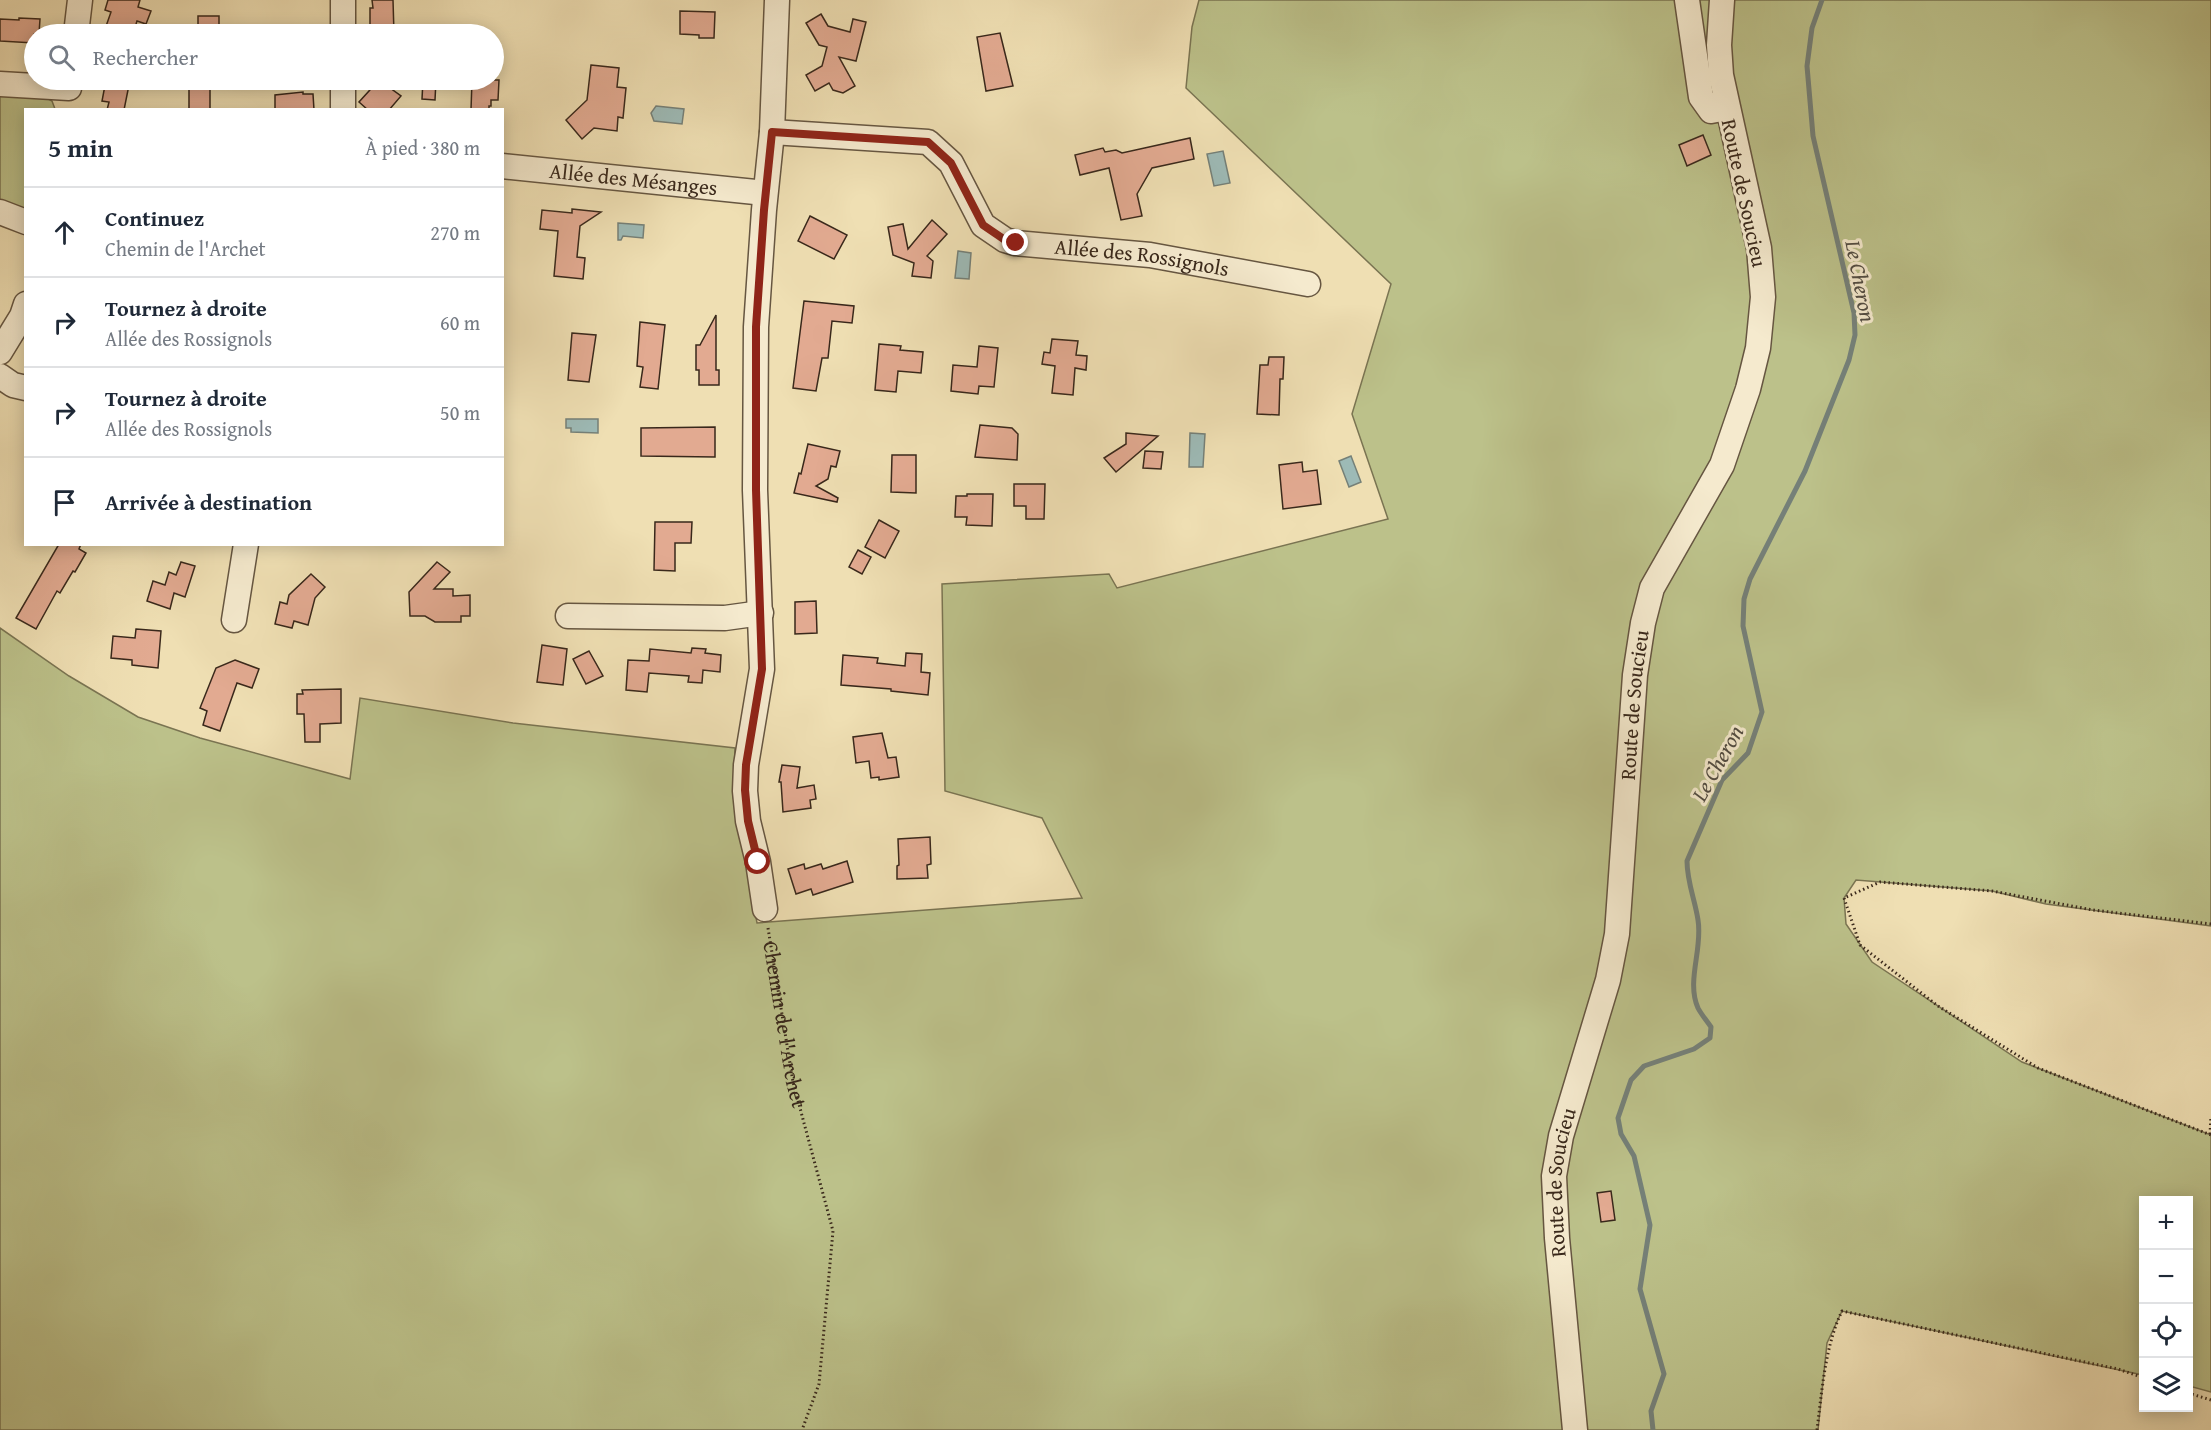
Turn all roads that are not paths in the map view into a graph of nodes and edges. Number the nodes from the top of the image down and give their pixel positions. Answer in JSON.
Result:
{"nodes":[{"id":1,"x":80,"y":0,"type":"edge"},
{"id":2,"x":343,"y":0,"type":"edge"},
{"id":3,"x":777,"y":0,"type":"edge"},
{"id":4,"x":1687,"y":0,"type":"edge"},
{"id":5,"x":1722,"y":0,"type":"edge"},
{"id":6,"x":77,"y":24,"type":"edge"},
{"id":7,"x":343,"y":24,"type":"edge"},
{"id":8,"x":0,"y":84,"type":"edge"},
{"id":9,"x":24,"y":87,"type":"edge"},
{"id":10,"x":51,"y":90,"type":"edge"},
{"id":11,"x":343,"y":90,"type":"edge"},
{"id":12,"x":68,"y":92,"type":"edge"},
{"id":13,"x":343,"y":108,"type":"edge"},
{"id":14,"x":1727,"y":108,"type":"junction"},
{"id":15,"x":772,"y":132,"type":"junction"},
{"id":16,"x":504,"y":166,"type":"edge"},
{"id":17,"x":765,"y":193,"type":"junction"},
{"id":18,"x":0,"y":212,"type":"edge"},
{"id":19,"x":24,"y":221,"type":"edge"},
{"id":20,"x":1308,"y":284,"type":"dead end"},
{"id":21,"x":24,"y":310,"type":"edge"},
{"id":22,"x":0,"y":351,"type":"edge"},
{"id":23,"x":0,"y":376,"type":"edge"},
{"id":24,"x":24,"y":387,"type":"edge"},
{"id":25,"x":246,"y":546,"type":"edge"},
{"id":26,"x":761,"y":613,"type":"junction"},
{"id":27,"x":568,"y":616,"type":"dead end"},
{"id":28,"x":234,"y":620,"type":"dead end"},
{"id":29,"x":765,"y":909,"type":"road end"},
{"id":30,"x":1575,"y":1430,"type":"edge"}],
"edges":[{"from":1,"to":6,"type":"street"},
{"from":2,"to":7,"type":"street"},
{"from":3,"to":15,"type":"street"},
{"from":4,"to":14,"type":"street"},
{"from":5,"to":14,"type":"street","name":"Route de Soucieu"},
{"from":8,"to":9,"type":"street"},
{"from":10,"to":12,"type":"street"},
{"from":11,"to":13,"type":"street"},
{"from":14,"to":30,"type":"street","name":"Route de Soucieu"},
{"from":15,"to":17,"type":"street"},
{"from":15,"to":20,"type":"street","name":"Allée des Rossignols"},
{"from":16,"to":17,"type":"street","name":"Allée des Mésanges"},
{"from":17,"to":26,"type":"street"},
{"from":18,"to":19,"type":"street"},
{"from":21,"to":22,"type":"street"},
{"from":23,"to":24,"type":"street"},
{"from":25,"to":28,"type":"street"},
{"from":26,"to":27,"type":"street"},
{"from":26,"to":29,"type":"street"}]}
